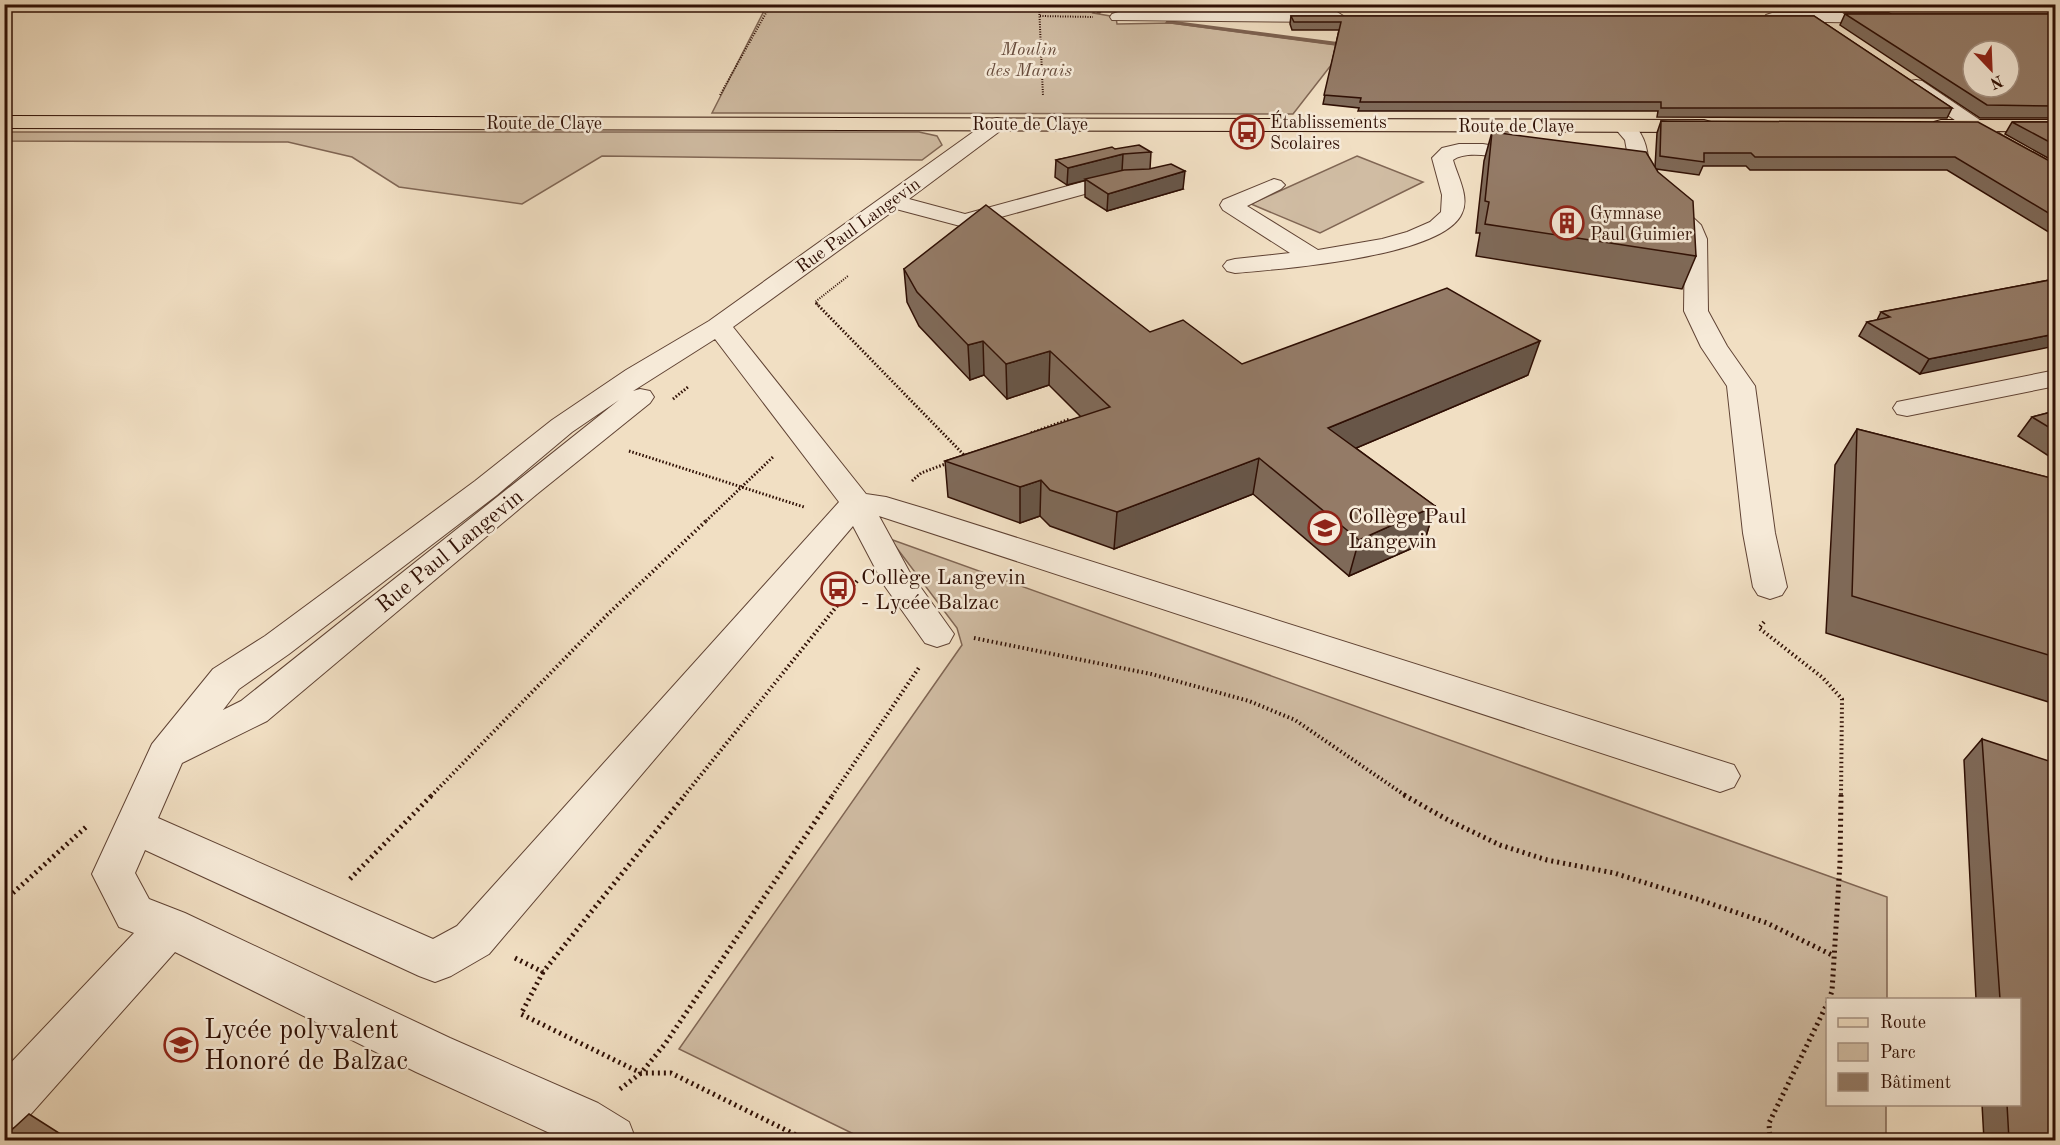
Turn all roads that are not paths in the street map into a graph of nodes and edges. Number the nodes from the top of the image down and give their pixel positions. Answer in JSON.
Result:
{"nodes":[{"id":1,"x":1794,"y":4,"type":"edge"},
{"id":2,"x":1118,"y":17,"type":"road end"},
{"id":3,"x":1357,"y":17,"type":"edge"},
{"id":4,"x":1751,"y":18,"type":"edge"},
{"id":5,"x":1814,"y":18,"type":"junction"},
{"id":6,"x":1902,"y":18,"type":"edge"},
{"id":7,"x":1841,"y":36,"type":"edge"},
{"id":8,"x":1898,"y":74,"type":"edge"},
{"id":9,"x":4,"y":122,"type":"edge"},
{"id":10,"x":997,"y":124,"type":"junction"},
{"id":11,"x":1443,"y":126,"type":"junction"},
{"id":12,"x":1623,"y":126,"type":"junction"},
{"id":13,"x":1720,"y":126,"type":"edge"},
{"id":14,"x":1919,"y":126,"type":"edge"},
{"id":15,"x":1977,"y":126,"type":"junction"},
{"id":16,"x":2055,"y":126,"type":"edge"},
{"id":17,"x":1458,"y":149,"type":"junction"},
{"id":18,"x":1548,"y":160,"type":"edge"},
{"id":19,"x":1594,"y":166,"type":"edge"},
{"id":20,"x":1639,"y":168,"type":"junction"},
{"id":21,"x":2055,"y":174,"type":"edge"},
{"id":22,"x":1148,"y":178,"type":"edge"},
{"id":23,"x":1274,"y":185,"type":"dead end"},
{"id":24,"x":891,"y":201,"type":"junction"},
{"id":25,"x":1287,"y":219,"type":"dead end"},
{"id":26,"x":1264,"y":228,"type":"junction"},
{"id":27,"x":1315,"y":258,"type":"junction"},
{"id":28,"x":1235,"y":266,"type":"dead end"},
{"id":29,"x":717,"y":326,"type":"junction"},
{"id":30,"x":2055,"y":378,"type":"edge"},
{"id":31,"x":1907,"y":408,"type":"dead end"},
{"id":32,"x":862,"y":510,"type":"junction"},
{"id":33,"x":1770,"y":587,"type":"road end"},
{"id":34,"x":936,"y":634,"type":"road end"},
{"id":35,"x":166,"y":755,"type":"junction"},
{"id":36,"x":1720,"y":776,"type":"dead end"},
{"id":37,"x":134,"y":826,"type":"junction"},
{"id":38,"x":169,"y":927,"type":"junction"},
{"id":39,"x":4,"y":1107,"type":"edge"},
{"id":40,"x":595,"y":1131,"type":"edge"}],
"edges":[{"from":1,"to":5,"type":"street"},
{"from":2,"to":3,"type":"street"},
{"from":4,"to":5,"type":"street"},
{"from":5,"to":6,"type":"street"},
{"from":5,"to":7,"type":"street"},
{"from":8,"to":15,"type":"street"},
{"from":9,"to":10,"type":"main road","name":"Route de Claye"},
{"from":10,"to":11,"type":"main road","name":"Route de Claye"},
{"from":10,"to":24,"type":"street","name":"Rue Paul Langevin"},
{"from":11,"to":12,"type":"main road","name":"Route de Claye"},
{"from":11,"to":17,"type":"street"},
{"from":12,"to":13,"type":"main road","name":"Route de Claye"},
{"from":12,"to":20,"type":"street"},
{"from":14,"to":15,"type":"main road"},
{"from":15,"to":16,"type":"main road"},
{"from":15,"to":21,"type":"street"},
{"from":17,"to":18,"type":"street"},
{"from":17,"to":27,"type":"street"},
{"from":19,"to":20,"type":"street"},
{"from":20,"to":33,"type":"street"},
{"from":22,"to":24,"type":"street"},
{"from":23,"to":26,"type":"street"},
{"from":24,"to":29,"type":"street","name":"Rue Paul Langevin"},
{"from":25,"to":26,"type":"street"},
{"from":26,"to":27,"type":"street"},
{"from":27,"to":28,"type":"street"},
{"from":29,"to":32,"type":"street"},
{"from":29,"to":35,"type":"street","name":"Rue Paul Langevin"},
{"from":29,"to":35,"type":"street","name":"Rue Paul Langevin"},
{"from":30,"to":31,"type":"street"},
{"from":32,"to":34,"type":"street"},
{"from":32,"to":36,"type":"street"},
{"from":32,"to":37,"type":"street"},
{"from":35,"to":37,"type":"street","name":"Rue Paul Langevin"},
{"from":37,"to":38,"type":"street","name":"Rue Paul Langevin"},
{"from":38,"to":39,"type":"street"},
{"from":38,"to":40,"type":"street","name":"Rue Paul Langevin"}]}
